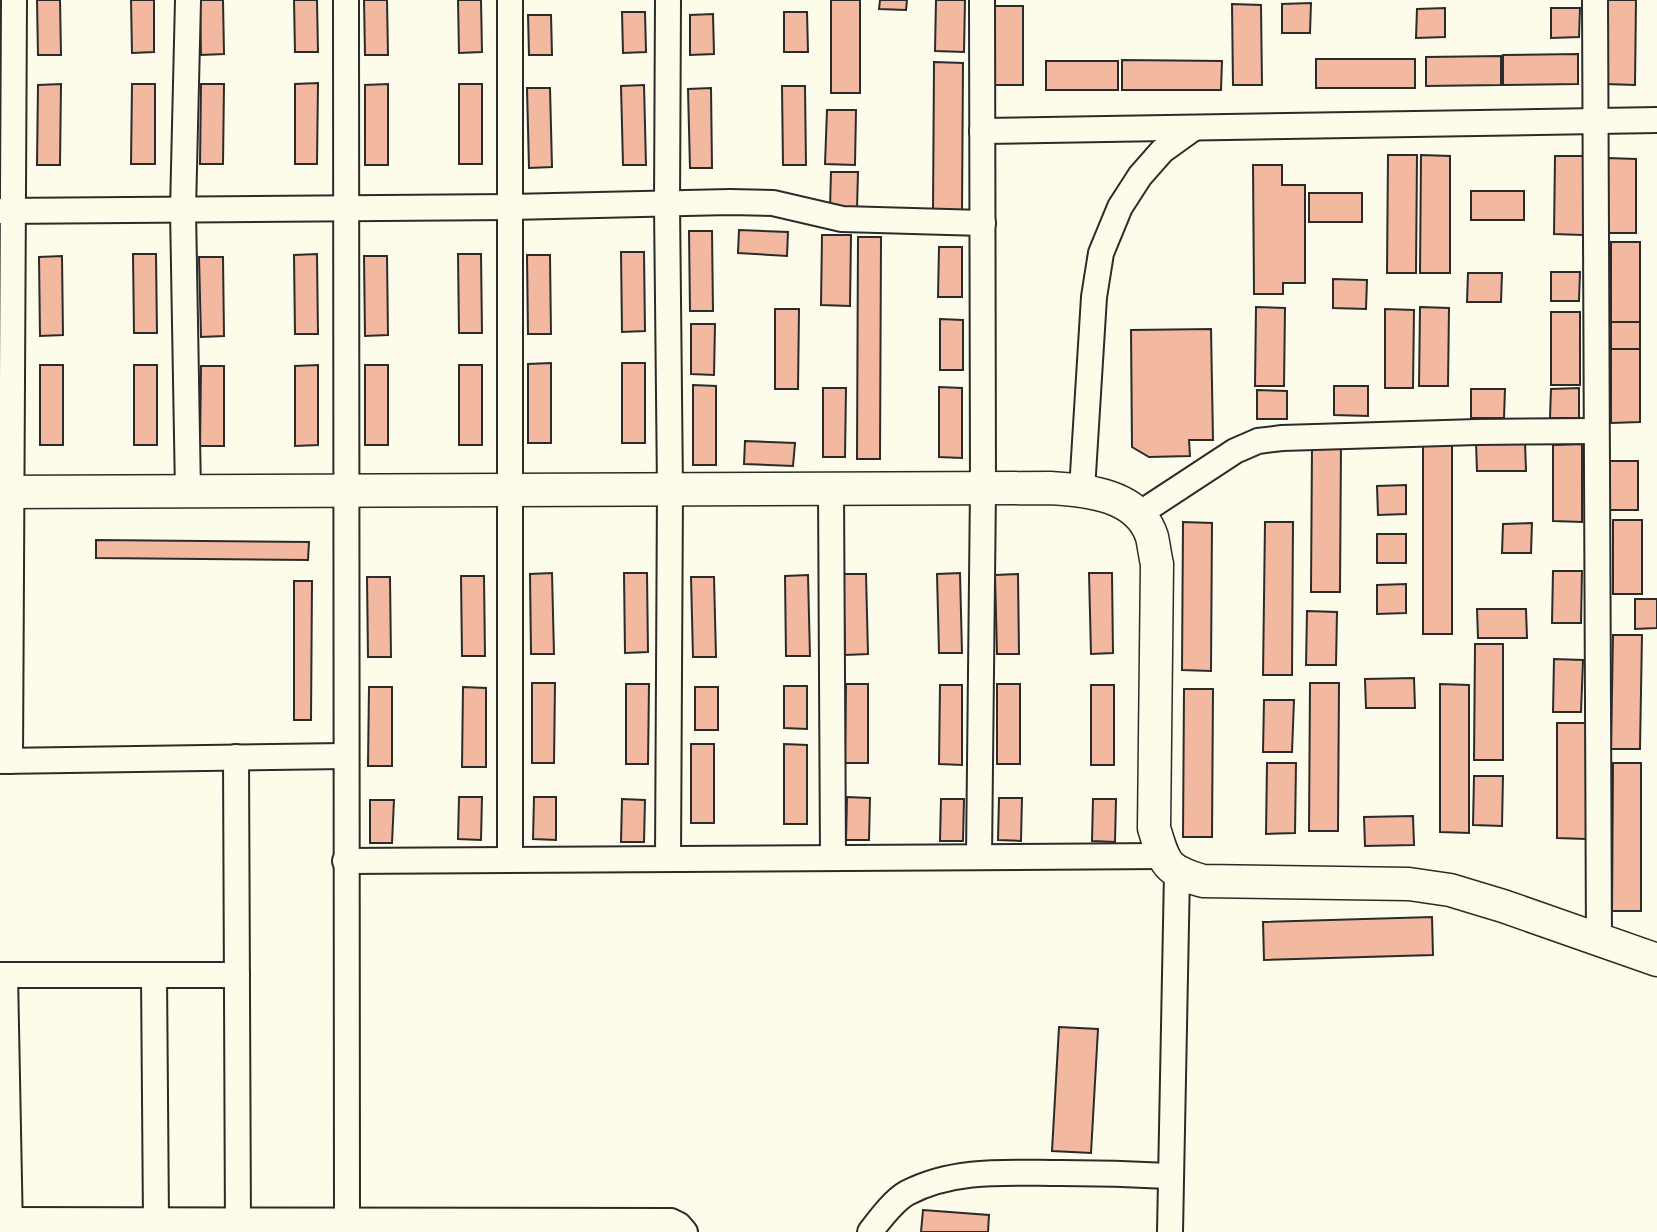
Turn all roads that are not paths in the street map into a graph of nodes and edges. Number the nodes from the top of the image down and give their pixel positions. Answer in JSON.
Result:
{"nodes":[{"id":1,"x":13,"y":0,"type":"edge"},
{"id":2,"x":188,"y":0,"type":"edge"},
{"id":3,"x":346,"y":0,"type":"edge"},
{"id":4,"x":510,"y":0,"type":"edge"},
{"id":5,"x":668,"y":0,"type":"edge"},
{"id":6,"x":982,"y":0,"type":"edge"},
{"id":7,"x":1595,"y":0,"type":"edge"},
{"id":8,"x":1596,"y":120,"type":"junction"},
{"id":9,"x":1657,"y":120,"type":"edge"},
{"id":10,"x":1194,"y":128,"type":"junction"},
{"id":11,"x":982,"y":131,"type":"junction"},
{"id":12,"x":667,"y":205,"type":"junction"},
{"id":13,"x":510,"y":207,"type":"junction"},
{"id":14,"x":346,"y":208,"type":"junction"},
{"id":15,"x":183,"y":210,"type":"junction"},
{"id":16,"x":6,"y":211,"type":"edge"},
{"id":17,"x":983,"y":223,"type":"junction"},
{"id":18,"x":1596,"y":431,"type":"junction"},
{"id":19,"x":983,"y":488,"type":"junction"},
{"id":20,"x":670,"y":489,"type":"junction"},
{"id":21,"x":831,"y":489,"type":"junction"},
{"id":22,"x":510,"y":490,"type":"junction"},
{"id":23,"x":1082,"y":490,"type":"junction"},
{"id":24,"x":346,"y":491,"type":"junction"},
{"id":25,"x":6,"y":492,"type":"edge"},
{"id":26,"x":188,"y":492,"type":"junction"},
{"id":27,"x":1139,"y":514,"type":"junction"},
{"id":28,"x":345,"y":756,"type":"junction"},
{"id":29,"x":236,"y":757,"type":"junction"},
{"id":30,"x":5,"y":761,"type":"edge"},
{"id":31,"x":979,"y":857,"type":"junction"},
{"id":32,"x":833,"y":858,"type":"junction"},
{"id":33,"x":510,"y":859,"type":"junction"},
{"id":34,"x":668,"y":859,"type":"junction"},
{"id":35,"x":345,"y":861,"type":"junction"},
{"id":36,"x":1169,"y":864,"type":"junction"},
{"id":37,"x":1599,"y":941,"type":"junction"},
{"id":38,"x":1657,"y":960,"type":"edge"},
{"id":39,"x":3,"y":975,"type":"edge"},
{"id":40,"x":154,"y":975,"type":"junction"},
{"id":41,"x":237,"y":975,"type":"junction"},
{"id":42,"x":1170,"y":1176,"type":"junction"},
{"id":43,"x":156,"y":1220,"type":"junction"},
{"id":44,"x":7,"y":1224,"type":"edge"},
{"id":45,"x":238,"y":1226,"type":"edge"},
{"id":46,"x":347,"y":1226,"type":"edge"},
{"id":47,"x":480,"y":1226,"type":"edge"},
{"id":48,"x":685,"y":1232,"type":"edge"},
{"id":49,"x":870,"y":1232,"type":"edge"},
{"id":50,"x":1170,"y":1232,"type":"edge"}],
"edges":[{"from":1,"to":16,"type":"street"},
{"from":2,"to":15,"type":"street"},
{"from":3,"to":14,"type":"street"},
{"from":4,"to":13,"type":"street"},
{"from":5,"to":12,"type":"street"},
{"from":6,"to":11,"type":"street"},
{"from":7,"to":8,"type":"street"},
{"from":8,"to":9,"type":"street"},
{"from":8,"to":10,"type":"street"},
{"from":8,"to":18,"type":"street"},
{"from":10,"to":11,"type":"street"},
{"from":10,"to":23,"type":"street"},
{"from":11,"to":17,"type":"street"},
{"from":12,"to":13,"type":"street"},
{"from":12,"to":17,"type":"street"},
{"from":12,"to":20,"type":"street"},
{"from":13,"to":14,"type":"street"},
{"from":13,"to":22,"type":"street"},
{"from":14,"to":15,"type":"street"},
{"from":14,"to":24,"type":"street"},
{"from":15,"to":16,"type":"street"},
{"from":15,"to":26,"type":"street"},
{"from":16,"to":25,"type":"street"},
{"from":17,"to":19,"type":"street"},
{"from":18,"to":27,"type":"street"},
{"from":18,"to":37,"type":"street"},
{"from":19,"to":21,"type":"street"},
{"from":19,"to":23,"type":"street"},
{"from":19,"to":31,"type":"street"},
{"from":20,"to":21,"type":"street"},
{"from":20,"to":22,"type":"street"},
{"from":20,"to":34,"type":"street"},
{"from":21,"to":32,"type":"street"},
{"from":22,"to":24,"type":"street"},
{"from":22,"to":33,"type":"street"},
{"from":23,"to":27,"type":"street"},
{"from":24,"to":26,"type":"street"},
{"from":24,"to":28,"type":"street"},
{"from":25,"to":26,"type":"street"},
{"from":25,"to":30,"type":"street"},
{"from":27,"to":36,"type":"street"},
{"from":28,"to":29,"type":"street"},
{"from":28,"to":35,"type":"street"},
{"from":29,"to":30,"type":"street"},
{"from":29,"to":41,"type":"street"},
{"from":31,"to":32,"type":"street"},
{"from":31,"to":36,"type":"street"},
{"from":32,"to":34,"type":"street"},
{"from":33,"to":34,"type":"street"},
{"from":33,"to":35,"type":"street"},
{"from":35,"to":46,"type":"street"},
{"from":36,"to":37,"type":"street"},
{"from":36,"to":42,"type":"street"},
{"from":37,"to":38,"type":"street"},
{"from":39,"to":40,"type":"street"},
{"from":39,"to":44,"type":"street"},
{"from":40,"to":41,"type":"street"},
{"from":40,"to":43,"type":"street"},
{"from":41,"to":45,"type":"street"},
{"from":42,"to":49,"type":"street"},
{"from":42,"to":50,"type":"street"},
{"from":43,"to":44,"type":"street"},
{"from":43,"to":45,"type":"street"},
{"from":45,"to":46,"type":"street"},
{"from":46,"to":47,"type":"street"},
{"from":47,"to":48,"type":"street"}]}
